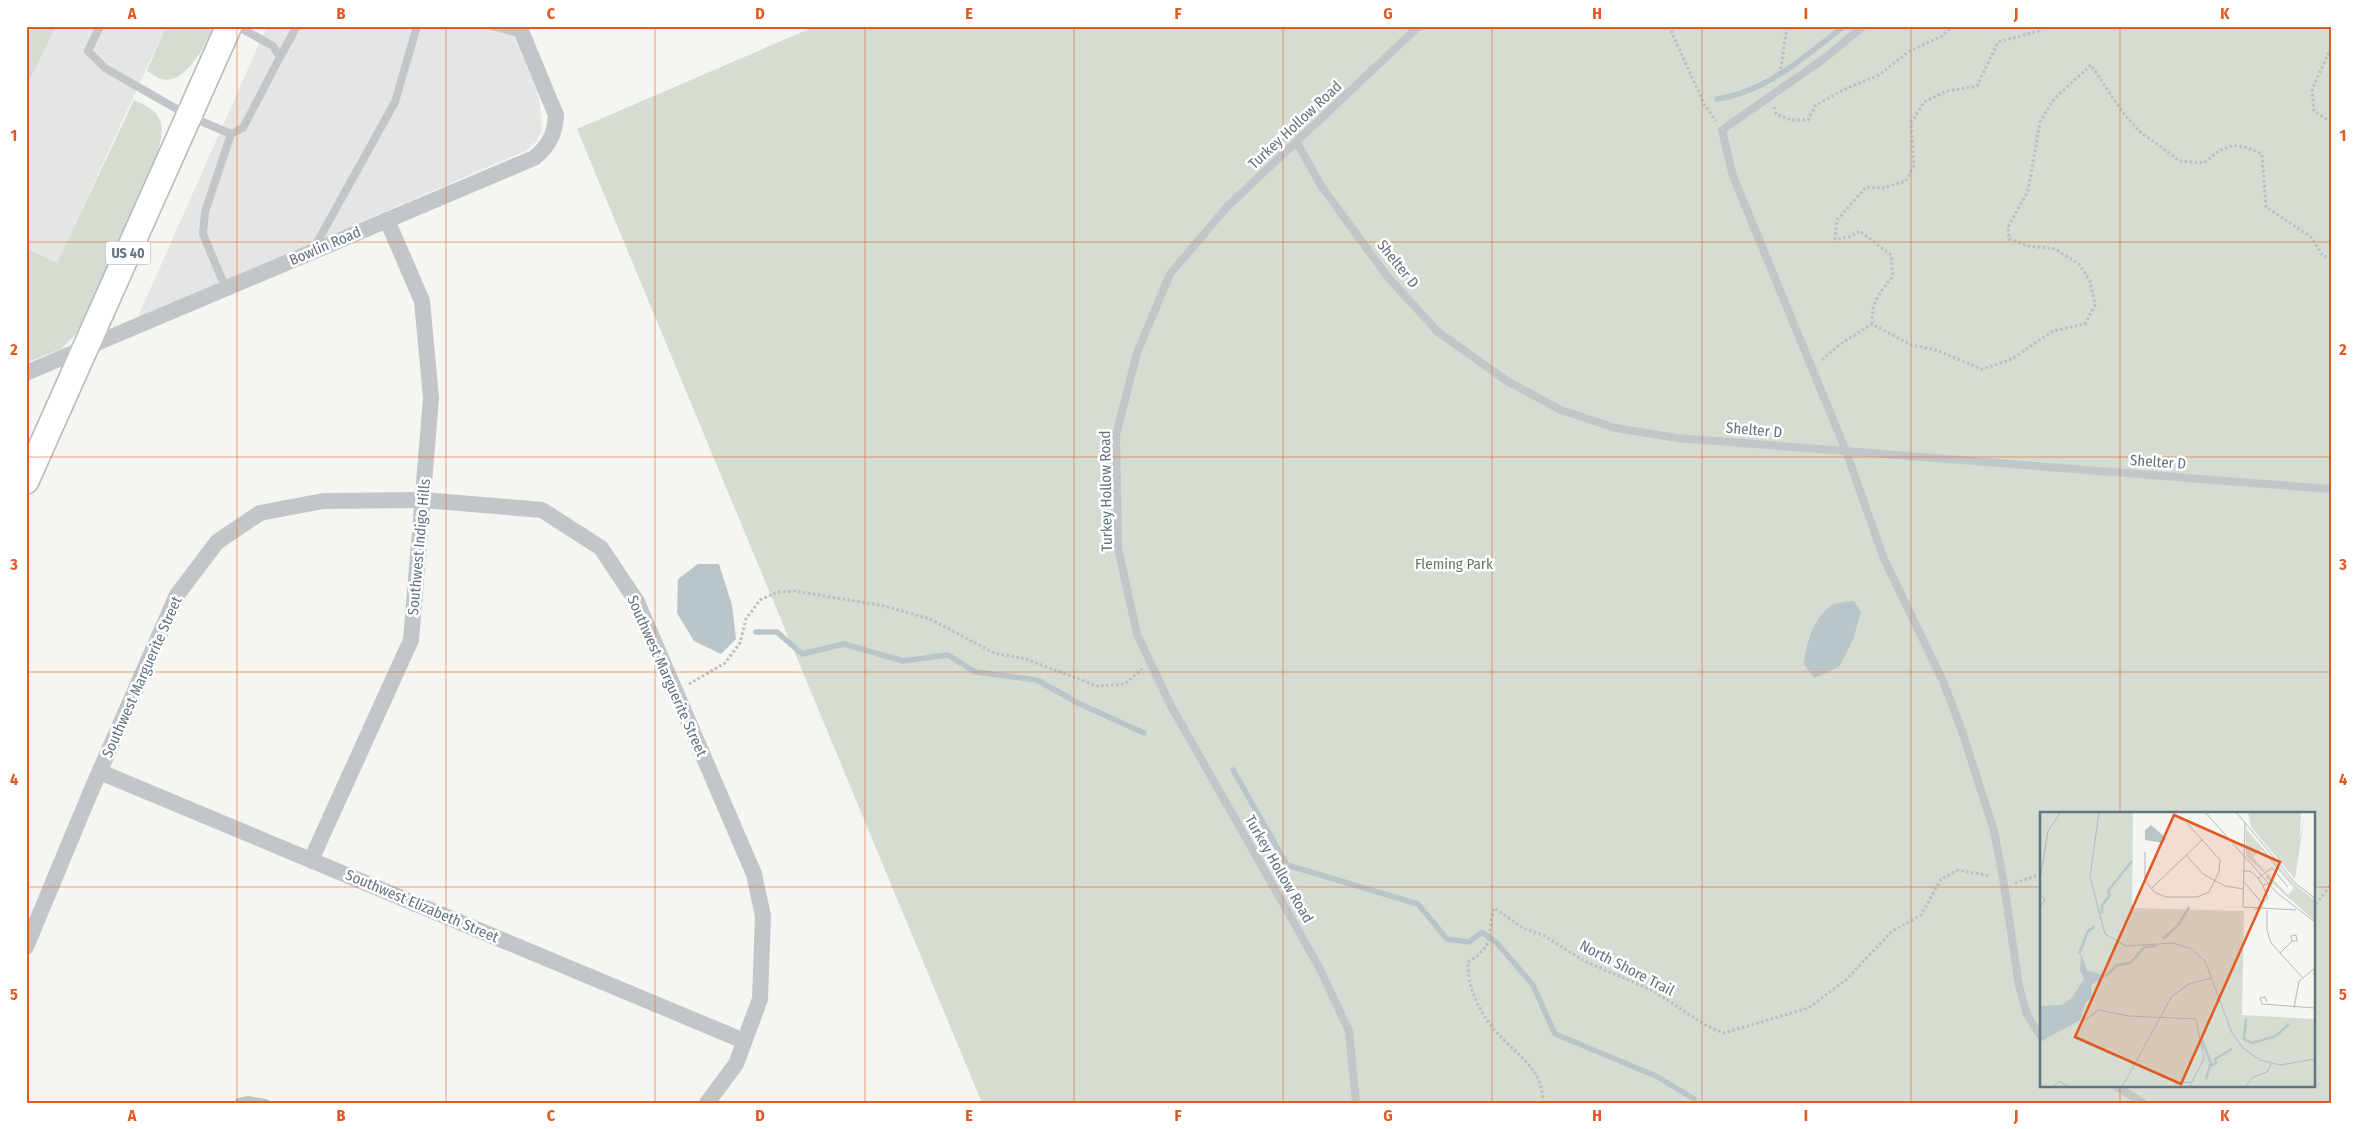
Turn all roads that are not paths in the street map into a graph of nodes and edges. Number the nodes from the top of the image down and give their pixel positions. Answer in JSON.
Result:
{"nodes":[{"id":1,"x":100,"y":26,"type":"edge"},
{"id":2,"x":229,"y":26,"type":"edge"},
{"id":3,"x":237,"y":26,"type":"edge"},
{"id":4,"x":297,"y":26,"type":"edge"},
{"id":5,"x":417,"y":26,"type":"edge"},
{"id":6,"x":492,"y":26,"type":"edge"},
{"id":7,"x":1420,"y":26,"type":"edge"},
{"id":8,"x":1863,"y":26,"type":"edge"},
{"id":9,"x":521,"y":30,"type":"edge"},
{"id":10,"x":280,"y":57,"type":"junction"},
{"id":11,"x":189,"y":116,"type":"junction"},
{"id":12,"x":231,"y":134,"type":"junction"},
{"id":13,"x":1297,"y":143,"type":"junction"},
{"id":14,"x":387,"y":220,"type":"junction"},
{"id":15,"x":312,"y":252,"type":"junction"},
{"id":16,"x":226,"y":289,"type":"junction"},
{"id":17,"x":84,"y":350,"type":"junction"},
{"id":18,"x":26,"y":373,"type":"edge"},
{"id":19,"x":1846,"y":451,"type":"junction"},
{"id":20,"x":26,"y":481,"type":"edge"},
{"id":21,"x":2331,"y":489,"type":"edge"},
{"id":22,"x":423,"y":500,"type":"junction"},
{"id":23,"x":100,"y":772,"type":"junction"},
{"id":24,"x":311,"y":860,"type":"junction"},
{"id":25,"x":26,"y":947,"type":"edge"},
{"id":26,"x":2040,"y":1035,"type":"edge"},
{"id":27,"x":744,"y":1041,"type":"junction"},
{"id":28,"x":2116,"y":1086,"type":"edge"},
{"id":29,"x":707,"y":1103,"type":"edge"},
{"id":30,"x":1356,"y":1103,"type":"edge"},
{"id":31,"x":2143,"y":1103,"type":"edge"}],
"edges":[{"from":1,"to":11,"type":"lane"},
{"from":2,"to":11,"type":"main road","number":"US 40"},
{"from":3,"to":10,"type":"lane"},
{"from":4,"to":10,"type":"lane"},
{"from":5,"to":15,"type":"lane"},
{"from":6,"to":9,"type":"lane"},
{"from":7,"to":13,"type":"lane","name":"Turkey Hollow Road"},
{"from":8,"to":19,"type":"lane"},
{"from":9,"to":14,"type":"street","name":"Bowlin Road"},
{"from":10,"to":12,"type":"lane"},
{"from":11,"to":12,"type":"lane"},
{"from":11,"to":17,"type":"main road","number":"US 40"},
{"from":12,"to":16,"type":"lane"},
{"from":13,"to":19,"type":"lane","name":"Shelter D"},
{"from":13,"to":30,"type":"lane","name":"Turkey Hollow Road"},
{"from":14,"to":15,"type":"street","name":"Bowlin Road"},
{"from":14,"to":22,"type":"street","name":"Southwest Indigo Hills"},
{"from":15,"to":16,"type":"street","name":"Bowlin Road"},
{"from":16,"to":17,"type":"street","name":"Bowlin Road"},
{"from":17,"to":18,"type":"street","name":"Bowlin Road"},
{"from":17,"to":20,"type":"main road","number":"US 40"},
{"from":19,"to":21,"type":"lane","name":"Shelter D"},
{"from":19,"to":26,"type":"lane"},
{"from":22,"to":23,"type":"street","name":"Southwest Marguerite Street"},
{"from":22,"to":24,"type":"street","name":"Southwest Indigo Hills"},
{"from":22,"to":27,"type":"street","name":"Southwest Marguerite Street"},
{"from":23,"to":24,"type":"street","name":"Southwest Elizabeth Street"},
{"from":23,"to":25,"type":"street","name":"Southwest Marguerite Street"},
{"from":24,"to":27,"type":"street","name":"Southwest Elizabeth Street"},
{"from":27,"to":29,"type":"street","name":"Southwest Marguerite Street"},
{"from":28,"to":31,"type":"lane"}]}
